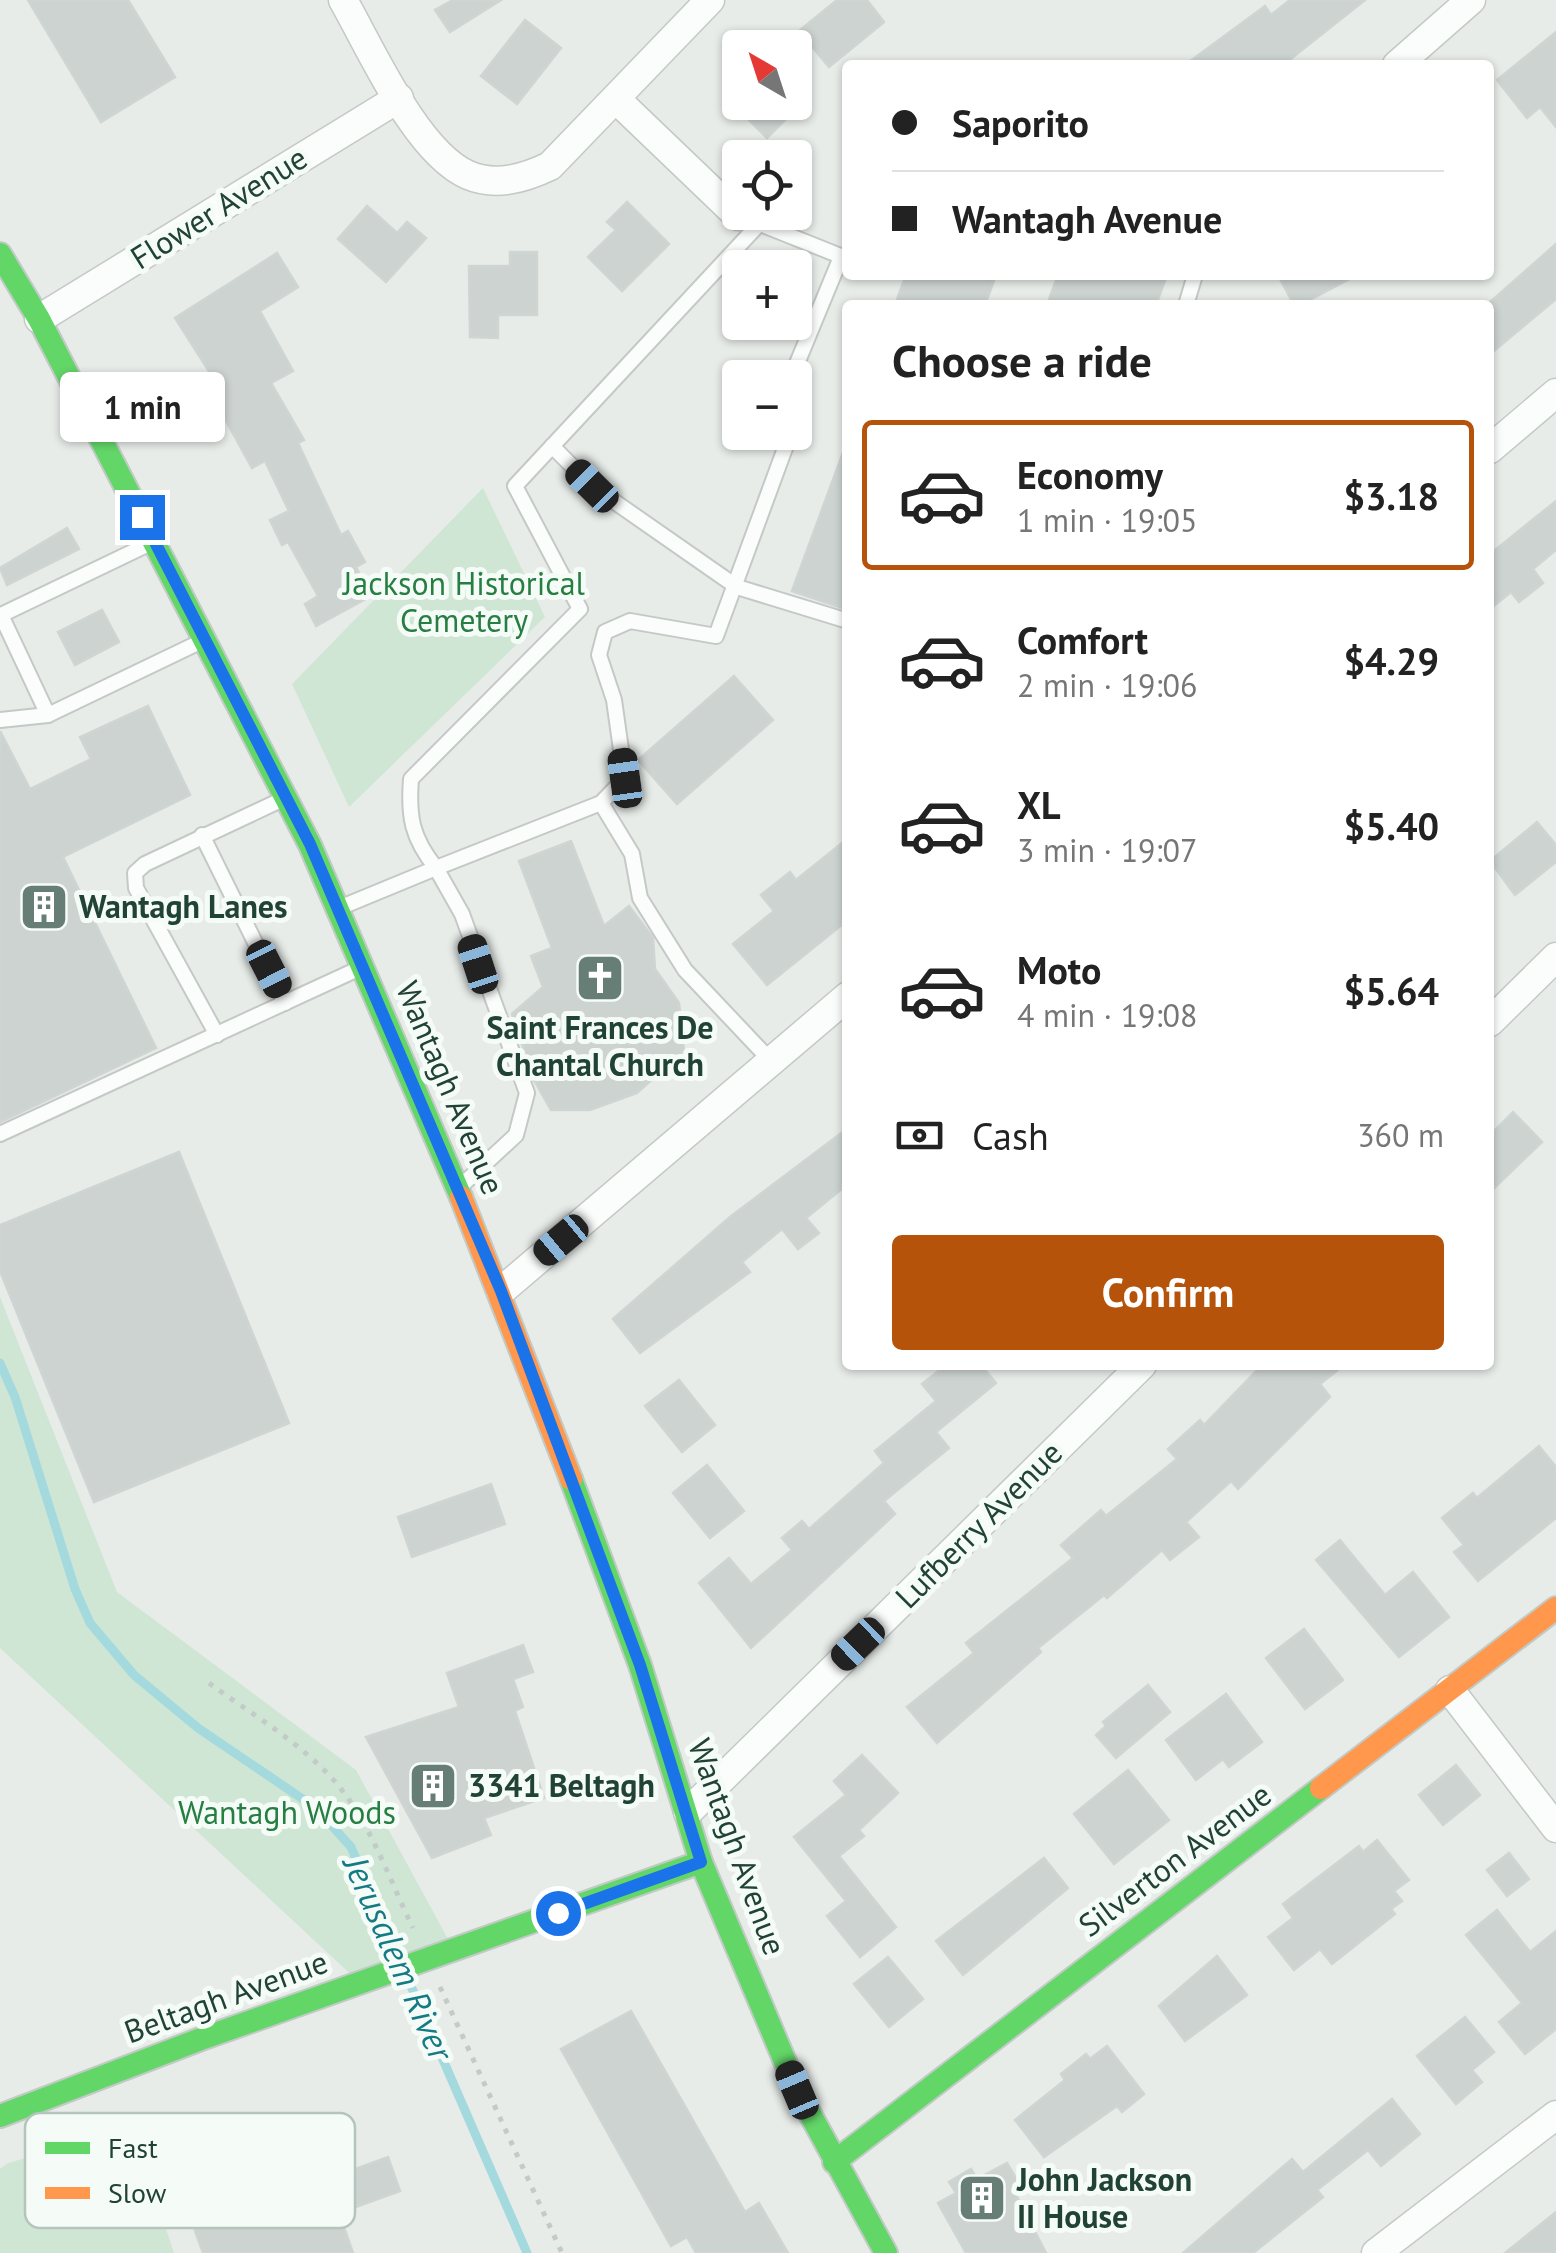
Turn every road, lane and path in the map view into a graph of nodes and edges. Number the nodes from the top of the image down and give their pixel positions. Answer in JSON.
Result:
{"nodes":[{"id":1,"x":343,"y":0,"type":"edge"},
{"id":2,"x":710,"y":0,"type":"edge"},
{"id":3,"x":1471,"y":0,"type":"edge"},
{"id":4,"x":1403,"y":60,"type":"edge"},
{"id":5,"x":399,"y":98,"type":"junction"},
{"id":6,"x":618,"y":101,"type":"junction"},
{"id":7,"x":722,"y":196,"type":"edge"},
{"id":8,"x":739,"y":230,"type":"edge"},
{"id":9,"x":773,"y":230,"type":"edge"},
{"id":10,"x":0,"y":254,"type":"edge"},
{"id":11,"x":842,"y":257,"type":"edge"},
{"id":12,"x":842,"y":263,"type":"edge"},
{"id":13,"x":39,"y":319,"type":"junction"},
{"id":14,"x":800,"y":360,"type":"edge"},
{"id":15,"x":1556,"y":393,"type":"edge"},
{"id":16,"x":552,"y":446,"type":"junction"},
{"id":17,"x":1494,"y":446,"type":"edge"},
{"id":18,"x":785,"y":450,"type":"edge"},
{"id":19,"x":155,"y":541,"type":"junction"},
{"id":20,"x":736,"y":587,"type":"junction"},
{"id":21,"x":842,"y":619,"type":"edge"},
{"id":22,"x":206,"y":639,"type":"junction"},
{"id":23,"x":48,"y":714,"type":"junction"},
{"id":24,"x":0,"y":720,"type":"edge"},
{"id":25,"x":288,"y":797,"type":"junction"},
{"id":26,"x":602,"y":804,"type":"junction"},
{"id":27,"x":202,"y":835,"type":"junction"},
{"id":28,"x":436,"y":868,"type":"junction"},
{"id":29,"x":338,"y":909,"type":"junction"},
{"id":30,"x":1556,"y":957,"type":"edge"},
{"id":31,"x":363,"y":967,"type":"junction"},
{"id":32,"x":842,"y":1001,"type":"edge"},
{"id":33,"x":286,"y":1003,"type":"junction"},
{"id":34,"x":1494,"y":1018,"type":"edge"},
{"id":35,"x":217,"y":1035,"type":"junction"},
{"id":36,"x":771,"y":1061,"type":"junction"},
{"id":37,"x":0,"y":1134,"type":"edge"},
{"id":38,"x":458,"y":1189,"type":"junction"},
{"id":39,"x":501,"y":1291,"type":"junction"},
{"id":40,"x":1137,"y":1370,"type":"edge"},
{"id":41,"x":1556,"y":1608,"type":"edge"},
{"id":42,"x":1450,"y":1690,"type":"junction"},
{"id":43,"x":688,"y":1812,"type":"junction"},
{"id":44,"x":1556,"y":1828,"type":"edge"},
{"id":45,"x":701,"y":1862,"type":"junction"},
{"id":46,"x":1556,"y":2114,"type":"edge"},
{"id":47,"x":0,"y":2116,"type":"edge"},
{"id":48,"x":834,"y":2162,"type":"junction"},
{"id":49,"x":886,"y":2253,"type":"edge"},
{"id":50,"x":1376,"y":2253,"type":"edge"}],
"edges":[{"from":1,"to":5,"type":"street"},
{"from":2,"to":6,"type":"street"},
{"from":3,"to":4,"type":"street"},
{"from":5,"to":6,"type":"street"},
{"from":5,"to":13,"type":"street","name":"Flower Avenue"},
{"from":6,"to":7,"type":"street"},
{"from":8,"to":16,"type":"lane"},
{"from":9,"to":11,"type":"lane"},
{"from":10,"to":13,"type":"main road","name":"Wantagh Avenue"},
{"from":12,"to":14,"type":"lane"},
{"from":13,"to":19,"type":"main road","name":"Wantagh Avenue"},
{"from":15,"to":17,"type":"street"},
{"from":16,"to":20,"type":"lane"},
{"from":16,"to":28,"type":"lane"},
{"from":18,"to":20,"type":"lane"},
{"from":19,"to":22,"type":"main road","name":"Wantagh Avenue"},
{"from":19,"to":23,"type":"lane"},
{"from":20,"to":21,"type":"lane"},
{"from":20,"to":26,"type":"lane"},
{"from":22,"to":23,"type":"lane"},
{"from":22,"to":25,"type":"main road","name":"Wantagh Avenue"},
{"from":23,"to":24,"type":"lane"},
{"from":25,"to":27,"type":"lane"},
{"from":25,"to":29,"type":"main road","name":"Wantagh Avenue"},
{"from":26,"to":28,"type":"lane"},
{"from":26,"to":36,"type":"lane"},
{"from":27,"to":33,"type":"lane"},
{"from":27,"to":35,"type":"lane"},
{"from":28,"to":29,"type":"lane"},
{"from":28,"to":38,"type":"lane"},
{"from":29,"to":31,"type":"main road","name":"Wantagh Avenue"},
{"from":30,"to":34,"type":"street"},
{"from":31,"to":33,"type":"lane"},
{"from":31,"to":38,"type":"main road","name":"Wantagh Avenue"},
{"from":32,"to":36,"type":"street"},
{"from":33,"to":35,"type":"lane"},
{"from":35,"to":37,"type":"lane"},
{"from":36,"to":39,"type":"street"},
{"from":38,"to":39,"type":"main road","name":"Wantagh Avenue"},
{"from":39,"to":43,"type":"main road","name":"Wantagh Avenue"},
{"from":40,"to":43,"type":"street","name":"Lufberry Avenue"},
{"from":41,"to":42,"type":"main road","name":"Silverton Avenue"},
{"from":42,"to":44,"type":"street"},
{"from":42,"to":48,"type":"main road","name":"Silverton Avenue"},
{"from":43,"to":45,"type":"main road","name":"Wantagh Avenue"},
{"from":45,"to":47,"type":"main road","name":"Beltagh Avenue"},
{"from":45,"to":48,"type":"main road","name":"Wantagh Avenue"},
{"from":46,"to":50,"type":"street"},
{"from":48,"to":49,"type":"main road","name":"Wantagh Avenue"}]}
